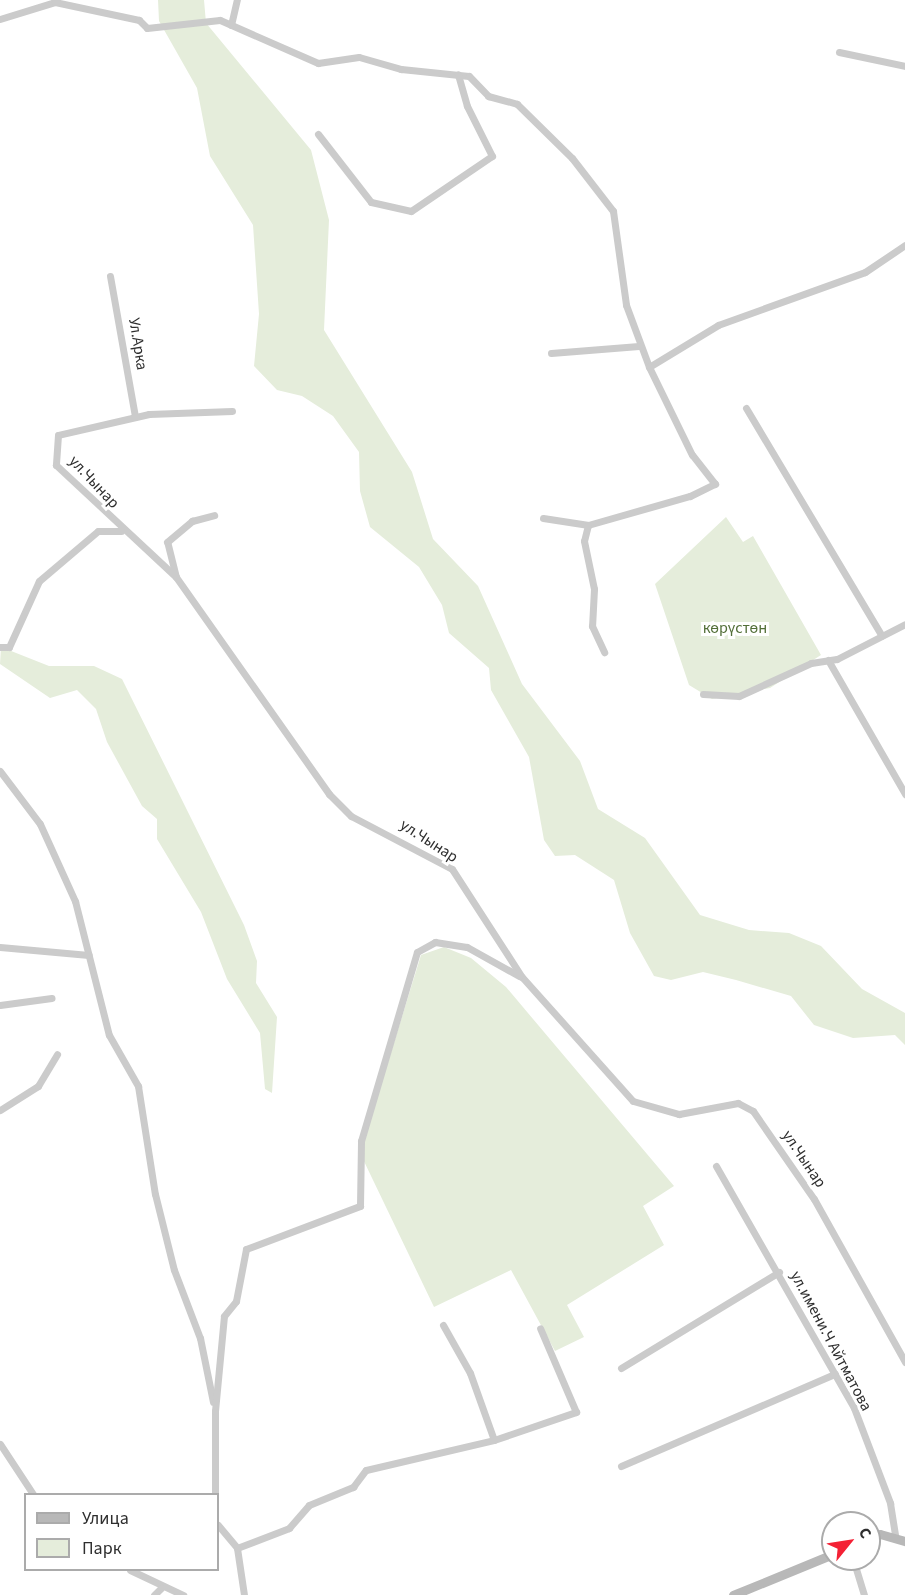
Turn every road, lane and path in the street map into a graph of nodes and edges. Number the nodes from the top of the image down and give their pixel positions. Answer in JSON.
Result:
{"nodes":[{"id":1,"x":237,"y":0,"type":"edge"},
{"id":2,"x":0,"y":19,"type":"edge"},
{"id":3,"x":231,"y":25,"type":"junction"},
{"id":4,"x":839,"y":52,"type":"dead end"},
{"id":5,"x":905,"y":66,"type":"edge"},
{"id":6,"x":458,"y":74,"type":"junction"},
{"id":7,"x":318,"y":134,"type":"dead end"},
{"id":8,"x":905,"y":245,"type":"edge"},
{"id":9,"x":110,"y":276,"type":"dead end"},
{"id":10,"x":639,"y":346,"type":"junction"},
{"id":11,"x":551,"y":353,"type":"dead end"},
{"id":12,"x":649,"y":367,"type":"junction"},
{"id":13,"x":746,"y":408,"type":"dead end"},
{"id":14,"x":232,"y":411,"type":"dead end"},
{"id":15,"x":135,"y":417,"type":"junction"},
{"id":16,"x":214,"y":515,"type":"dead end"},
{"id":17,"x":543,"y":518,"type":"dead end"},
{"id":18,"x":588,"y":525,"type":"junction"},
{"id":19,"x":121,"y":531,"type":"junction"},
{"id":20,"x":176,"y":577,"type":"junction"},
{"id":21,"x":905,"y":624,"type":"edge"},
{"id":22,"x":882,"y":636,"type":"junction"},
{"id":23,"x":0,"y":647,"type":"edge"},
{"id":24,"x":604,"y":652,"type":"dead end"},
{"id":25,"x":828,"y":660,"type":"junction"},
{"id":26,"x":703,"y":694,"type":"dead end"},
{"id":27,"x":0,"y":771,"type":"edge"},
{"id":28,"x":905,"y":794,"type":"edge"},
{"id":29,"x":0,"y":947,"type":"edge"},
{"id":30,"x":89,"y":955,"type":"junction"},
{"id":31,"x":522,"y":977,"type":"junction"},
{"id":32,"x":52,"y":998,"type":"dead end"},
{"id":33,"x":0,"y":1005,"type":"edge"},
{"id":34,"x":57,"y":1054,"type":"dead end"},
{"id":35,"x":0,"y":1110,"type":"edge"},
{"id":36,"x":716,"y":1166,"type":"dead end"},
{"id":37,"x":779,"y":1272,"type":"junction"},
{"id":38,"x":443,"y":1324,"type":"dead end"},
{"id":39,"x":540,"y":1328,"type":"dead end"},
{"id":40,"x":905,"y":1362,"type":"edge"},
{"id":41,"x":621,"y":1368,"type":"dead end"},
{"id":42,"x":835,"y":1374,"type":"junction"},
{"id":43,"x":215,"y":1411,"type":"junction"},
{"id":44,"x":494,"y":1440,"type":"junction"},
{"id":45,"x":0,"y":1444,"type":"edge"},
{"id":46,"x":621,"y":1466,"type":"dead end"},
{"id":47,"x":32,"y":1493,"type":"edge"},
{"id":48,"x":215,"y":1493,"type":"edge"},
{"id":49,"x":219,"y":1526,"type":"edge"},
{"id":50,"x":881,"y":1534,"type":"edge"},
{"id":51,"x":900,"y":1540,"type":"edge"},
{"id":52,"x":237,"y":1548,"type":"junction"},
{"id":53,"x":821,"y":1559,"type":"edge"},
{"id":54,"x":133,"y":1571,"type":"edge"},
{"id":55,"x":857,"y":1571,"type":"edge"},
{"id":56,"x":161,"y":1588,"type":"junction"},
{"id":57,"x":154,"y":1595,"type":"edge"},
{"id":58,"x":183,"y":1595,"type":"edge"},
{"id":59,"x":244,"y":1595,"type":"edge"},
{"id":60,"x":733,"y":1595,"type":"edge"},
{"id":61,"x":864,"y":1595,"type":"edge"}],
"edges":[{"from":1,"to":3,"type":"street"},
{"from":2,"to":3,"type":"street"},
{"from":3,"to":6,"type":"street"},
{"from":4,"to":5,"type":"street"},
{"from":6,"to":7,"type":"street"},
{"from":6,"to":10,"type":"street"},
{"from":8,"to":12,"type":"street"},
{"from":9,"to":15,"type":"street","name":"Ул.Арка"},
{"from":10,"to":11,"type":"street"},
{"from":10,"to":12,"type":"street"},
{"from":12,"to":18,"type":"street"},
{"from":13,"to":22,"type":"street"},
{"from":14,"to":15,"type":"street","name":"ул.Чынар"},
{"from":15,"to":19,"type":"street","name":"ул.Чынар"},
{"from":16,"to":20,"type":"street"},
{"from":17,"to":18,"type":"street"},
{"from":18,"to":24,"type":"street"},
{"from":19,"to":20,"type":"street","name":"ул.Чынар"},
{"from":19,"to":23,"type":"street"},
{"from":20,"to":31,"type":"street","name":"ул.Чынар"},
{"from":21,"to":22,"type":"street"},
{"from":22,"to":25,"type":"street"},
{"from":25,"to":26,"type":"street"},
{"from":25,"to":28,"type":"street"},
{"from":27,"to":30,"type":"street"},
{"from":29,"to":30,"type":"street"},
{"from":30,"to":43,"type":"street"},
{"from":31,"to":40,"type":"street","name":"ул.Чынар"},
{"from":31,"to":43,"type":"street"},
{"from":32,"to":33,"type":"street"},
{"from":34,"to":35,"type":"street"},
{"from":36,"to":37,"type":"street","name":"ул.имени.Ч Айтматова"},
{"from":37,"to":41,"type":"street"},
{"from":37,"to":42,"type":"street","name":"ул.имени.Ч Айтматова"},
{"from":38,"to":44,"type":"street"},
{"from":39,"to":44,"type":"street"},
{"from":42,"to":46,"type":"street"},
{"from":42,"to":51,"type":"street","name":"ул.имени.Ч Айтматова"},
{"from":43,"to":48,"type":"street"},
{"from":44,"to":52,"type":"street"},
{"from":45,"to":47,"type":"street"},
{"from":49,"to":52,"type":"street"},
{"from":50,"to":51,"type":"street"},
{"from":52,"to":59,"type":"street"},
{"from":53,"to":60,"type":"street"},
{"from":54,"to":56,"type":"street"},
{"from":55,"to":61,"type":"street"},
{"from":56,"to":57,"type":"street"},
{"from":56,"to":58,"type":"street"}]}
